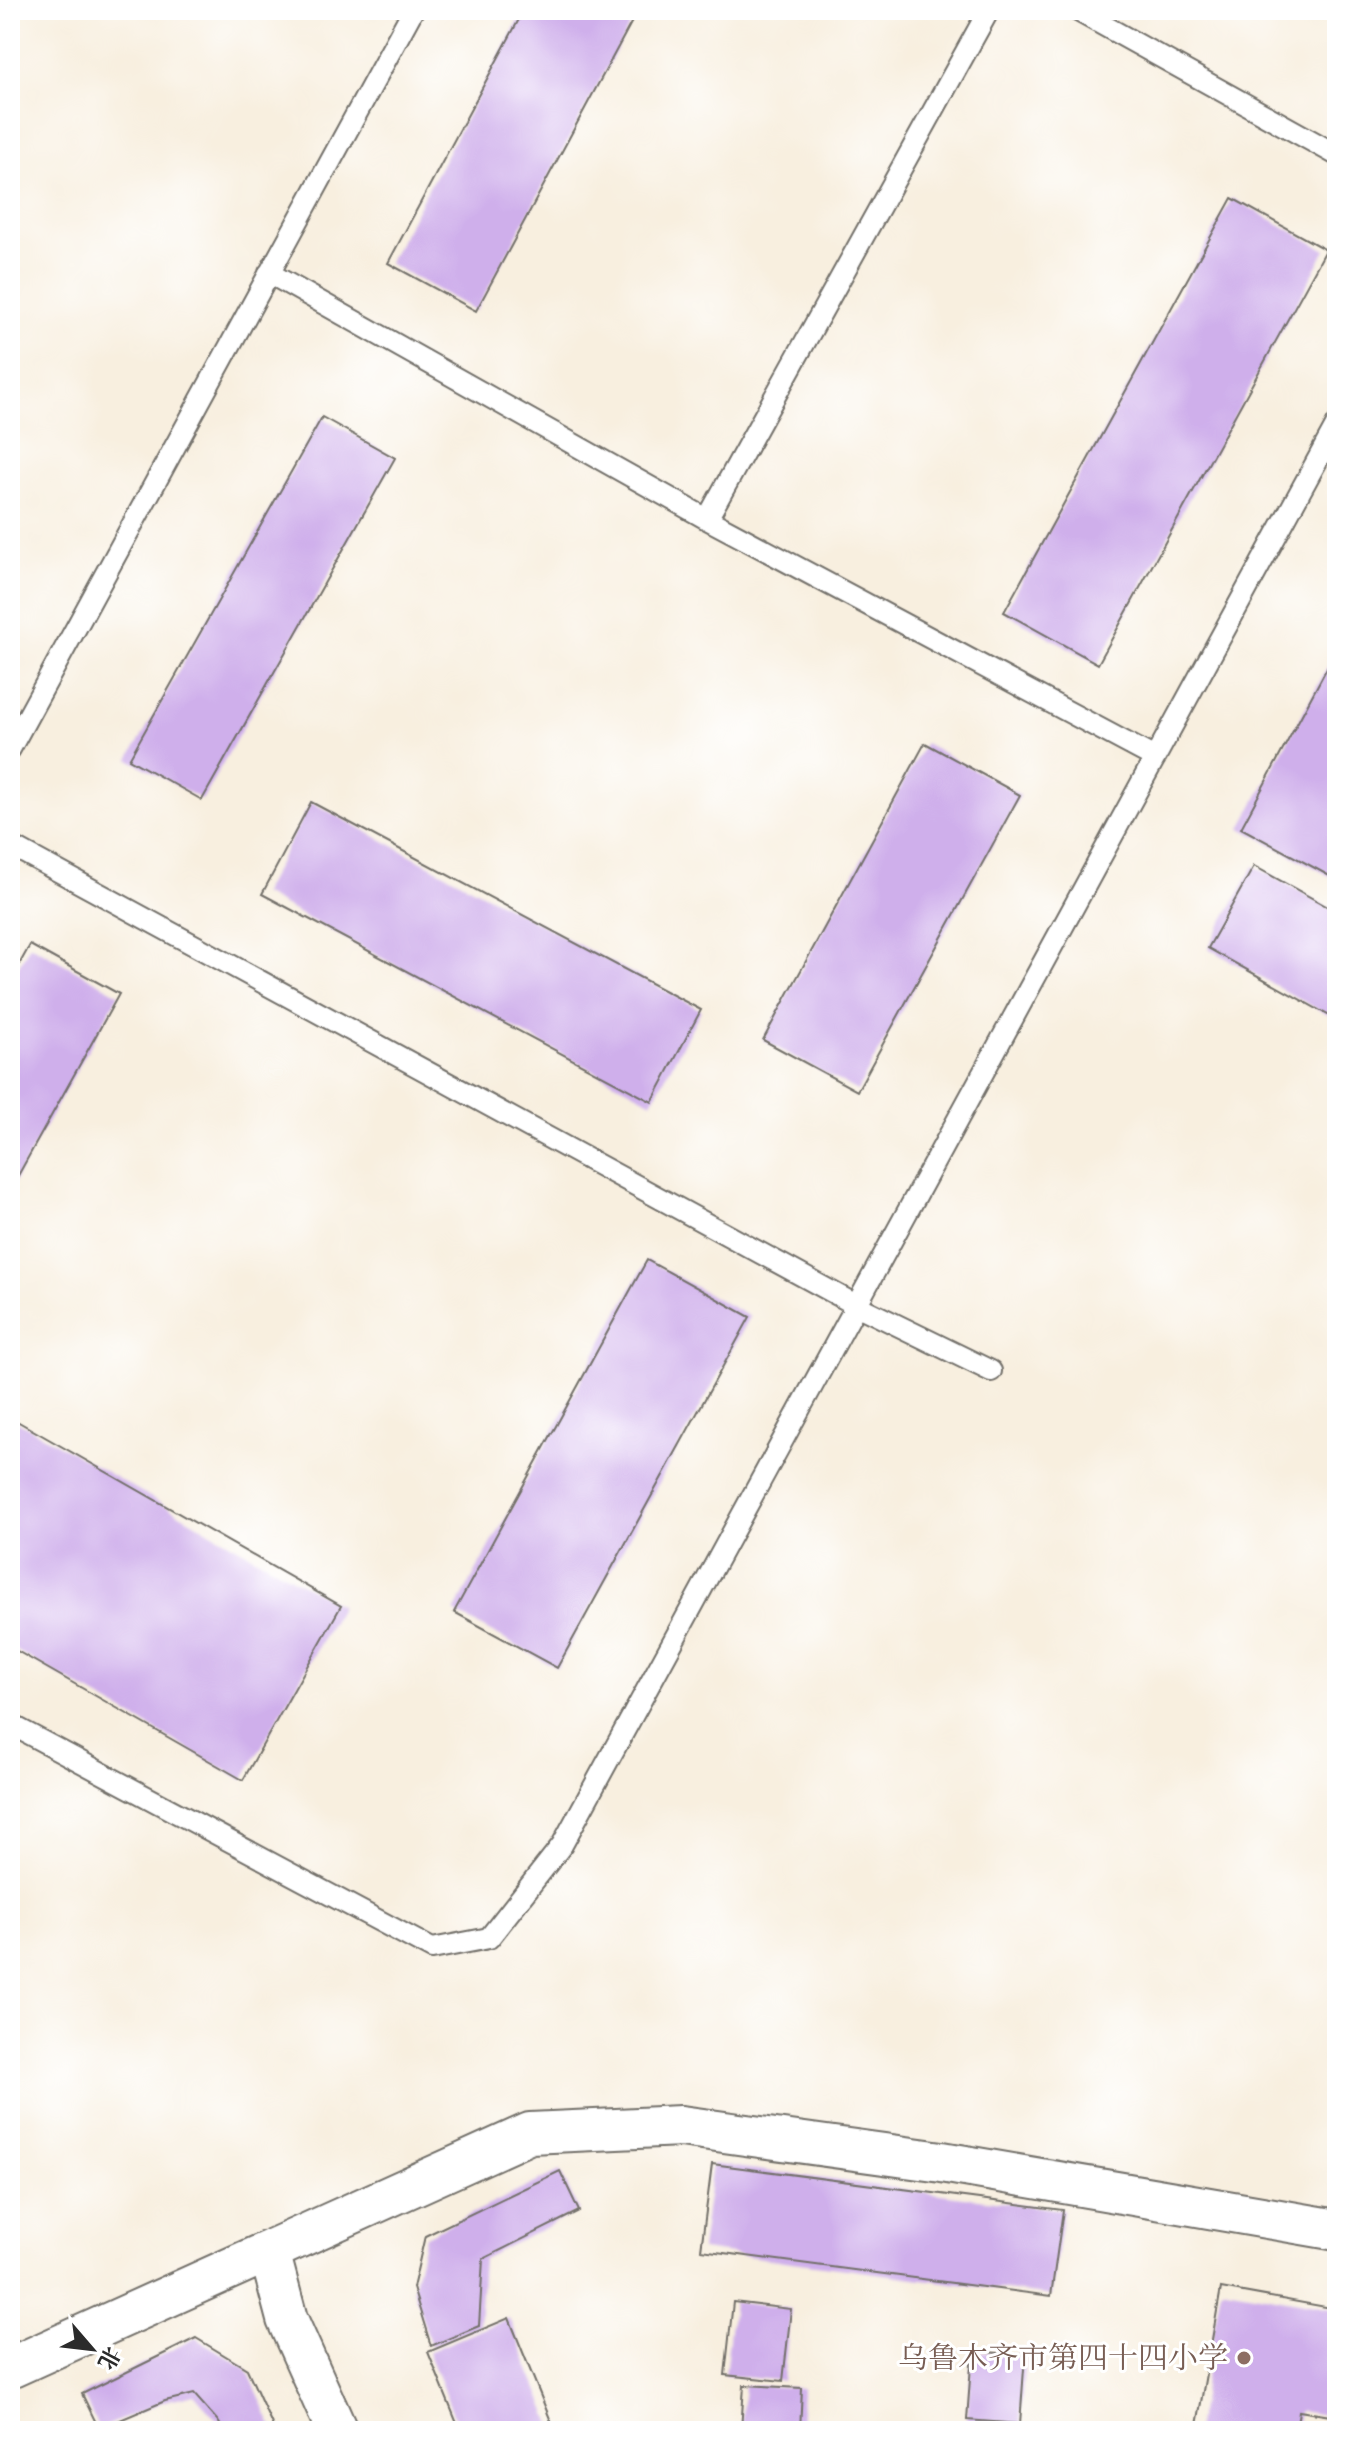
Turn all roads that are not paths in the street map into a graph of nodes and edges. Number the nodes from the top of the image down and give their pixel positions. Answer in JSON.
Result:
{"nodes":[{"id":1,"x":413,"y":10,"type":"edge"},
{"id":2,"x":989,"y":10,"type":"edge"},
{"id":3,"x":1076,"y":10,"type":"edge"},
{"id":4,"x":1337,"y":155,"type":"edge"},
{"id":5,"x":269,"y":273,"type":"junction"},
{"id":6,"x":1337,"y":424,"type":"edge"},
{"id":7,"x":707,"y":519,"type":"junction"},
{"id":8,"x":10,"y":749,"type":"edge"},
{"id":9,"x":1155,"y":758,"type":"junction"},
{"id":10,"x":10,"y":845,"type":"edge"},
{"id":11,"x":856,"y":1305,"type":"junction"},
{"id":12,"x":991,"y":1371,"type":"dead end"},
{"id":13,"x":10,"y":1724,"type":"edge"},
{"id":14,"x":1337,"y":2230,"type":"edge"},
{"id":15,"x":269,"y":2251,"type":"junction"},
{"id":16,"x":10,"y":2368,"type":"edge"},
{"id":17,"x":337,"y":2431,"type":"edge"}],
"edges":[{"from":1,"to":5,"type":"lane"},
{"from":2,"to":7,"type":"lane"},
{"from":3,"to":4,"type":"lane"},
{"from":5,"to":7,"type":"lane"},
{"from":5,"to":8,"type":"lane"},
{"from":6,"to":9,"type":"lane"},
{"from":7,"to":9,"type":"lane"},
{"from":9,"to":11,"type":"lane"},
{"from":10,"to":11,"type":"lane"},
{"from":11,"to":12,"type":"lane"},
{"from":11,"to":13,"type":"lane"},
{"from":14,"to":15,"type":"street"},
{"from":15,"to":16,"type":"street"},
{"from":15,"to":17,"type":"street"}]}
